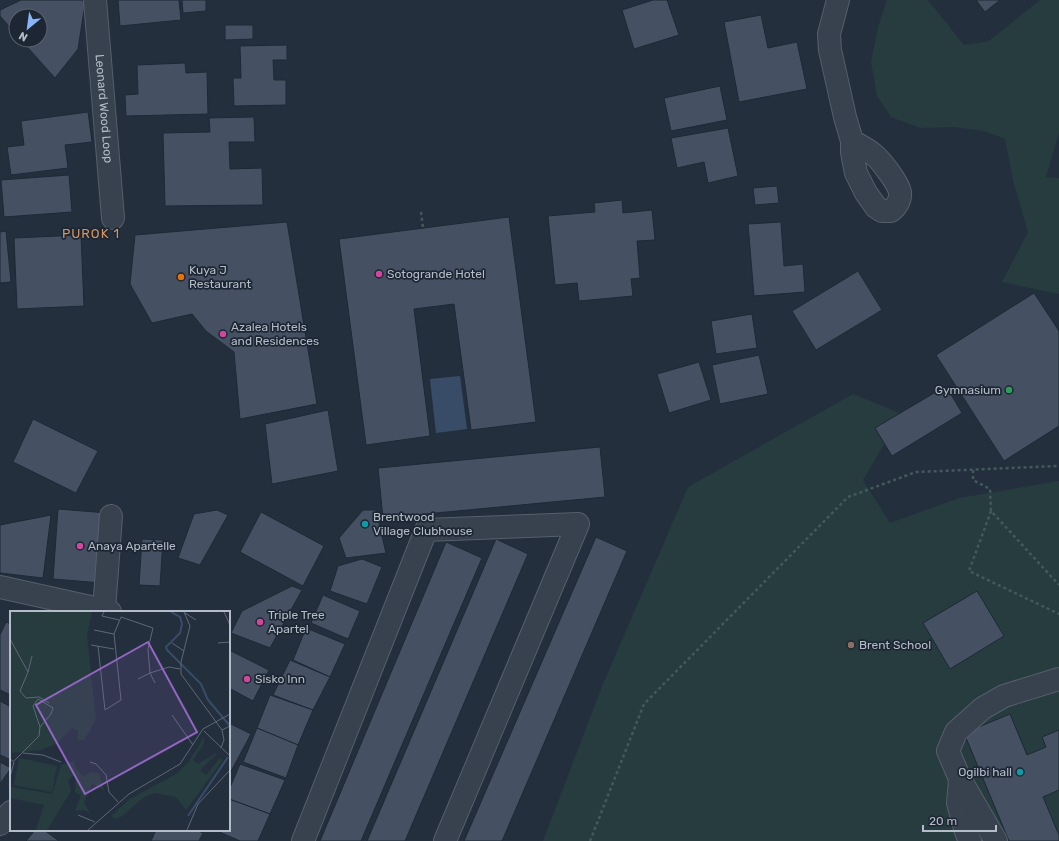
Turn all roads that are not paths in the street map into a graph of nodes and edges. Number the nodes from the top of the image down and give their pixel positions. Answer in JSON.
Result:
{"nodes":[{"id":1,"x":96,"y":0,"type":"edge"},
{"id":2,"x":838,"y":0,"type":"edge"},
{"id":3,"x":852,"y":141,"type":"dead end"},
{"id":4,"x":112,"y":218,"type":"dead end"},
{"id":5,"x":111,"y":516,"type":"dead end"},
{"id":6,"x":0,"y":587,"type":"edge"},
{"id":7,"x":106,"y":611,"type":"edge"},
{"id":8,"x":1059,"y":679,"type":"edge"},
{"id":9,"x":960,"y":779,"type":"junction"},
{"id":10,"x":10,"y":813,"type":"edge"},
{"id":11,"x":0,"y":824,"type":"edge"},
{"id":12,"x":302,"y":841,"type":"edge"},
{"id":13,"x":445,"y":841,"type":"edge"},
{"id":14,"x":970,"y":841,"type":"edge"},
{"id":15,"x":996,"y":841,"type":"edge"}],
"edges":[{"from":1,"to":4,"type":"street","name":"Leonard Wood Loop"},
{"from":2,"to":3,"type":"street"},
{"from":5,"to":7,"type":"street"},
{"from":6,"to":7,"type":"street"},
{"from":8,"to":9,"type":"street"},
{"from":9,"to":14,"type":"street"},
{"from":9,"to":15,"type":"street"},
{"from":10,"to":11,"type":"street"},
{"from":12,"to":13,"type":"street"}]}
